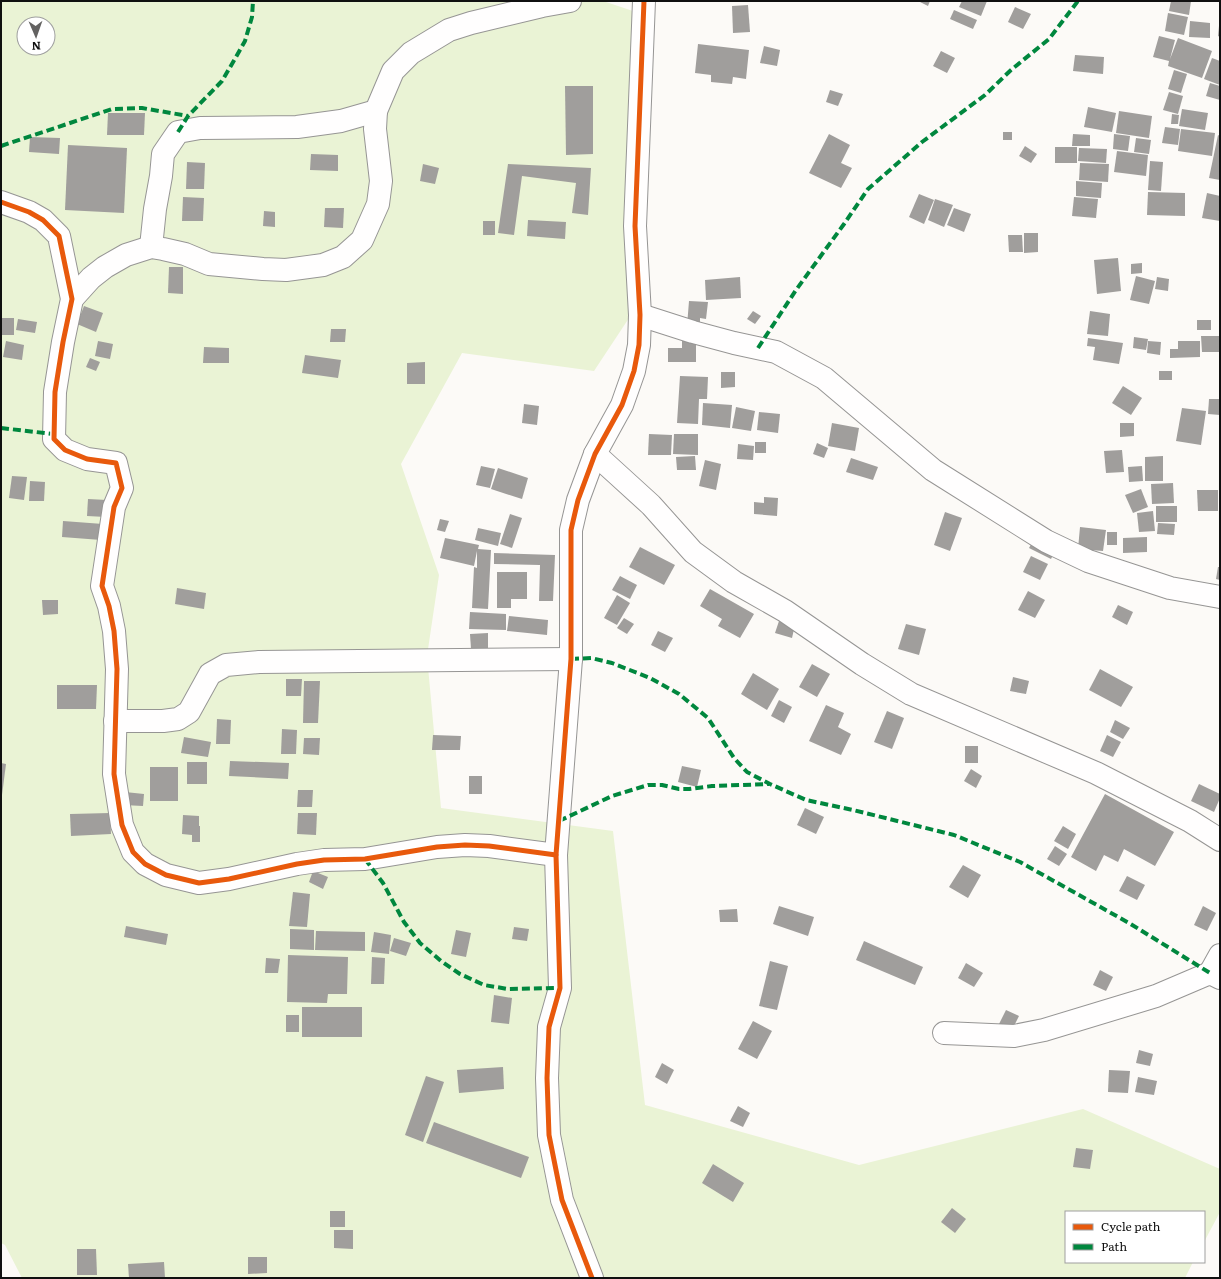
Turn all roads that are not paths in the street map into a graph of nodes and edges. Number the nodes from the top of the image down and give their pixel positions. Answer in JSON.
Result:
{"nodes":[{"id":1,"x":570,"y":1,"type":"edge"},
{"id":2,"x":644,"y":1,"type":"edge"},
{"id":3,"x":376,"y":111,"type":"junction"},
{"id":4,"x":1,"y":202,"type":"edge"},
{"id":5,"x":151,"y":247,"type":"junction"},
{"id":6,"x":72,"y":299,"type":"junction"},
{"id":7,"x":640,"y":315,"type":"junction"},
{"id":8,"x":595,"y":454,"type":"junction"},
{"id":9,"x":1220,"y":597,"type":"edge"},
{"id":10,"x":571,"y":659,"type":"junction"},
{"id":11,"x":115,"y":721,"type":"junction"},
{"id":12,"x":1220,"y":840,"type":"edge"},
{"id":13,"x":556,"y":855,"type":"junction"},
{"id":14,"x":1217,"y":969,"type":"edge"},
{"id":15,"x":944,"y":1033,"type":"dead end"},
{"id":16,"x":592,"y":1278,"type":"edge"}],
"edges":[{"from":1,"to":3,"type":"street"},
{"from":2,"to":7,"type":"street"},
{"from":3,"to":5,"type":"street"},
{"from":3,"to":5,"type":"street"},
{"from":4,"to":6,"type":"street"},
{"from":5,"to":6,"type":"street"},
{"from":6,"to":11,"type":"street"},
{"from":7,"to":8,"type":"street"},
{"from":7,"to":9,"type":"street"},
{"from":8,"to":10,"type":"street"},
{"from":8,"to":12,"type":"street"},
{"from":10,"to":11,"type":"street"},
{"from":10,"to":13,"type":"street"},
{"from":11,"to":13,"type":"street"},
{"from":13,"to":16,"type":"street"},
{"from":14,"to":15,"type":"street"}]}
